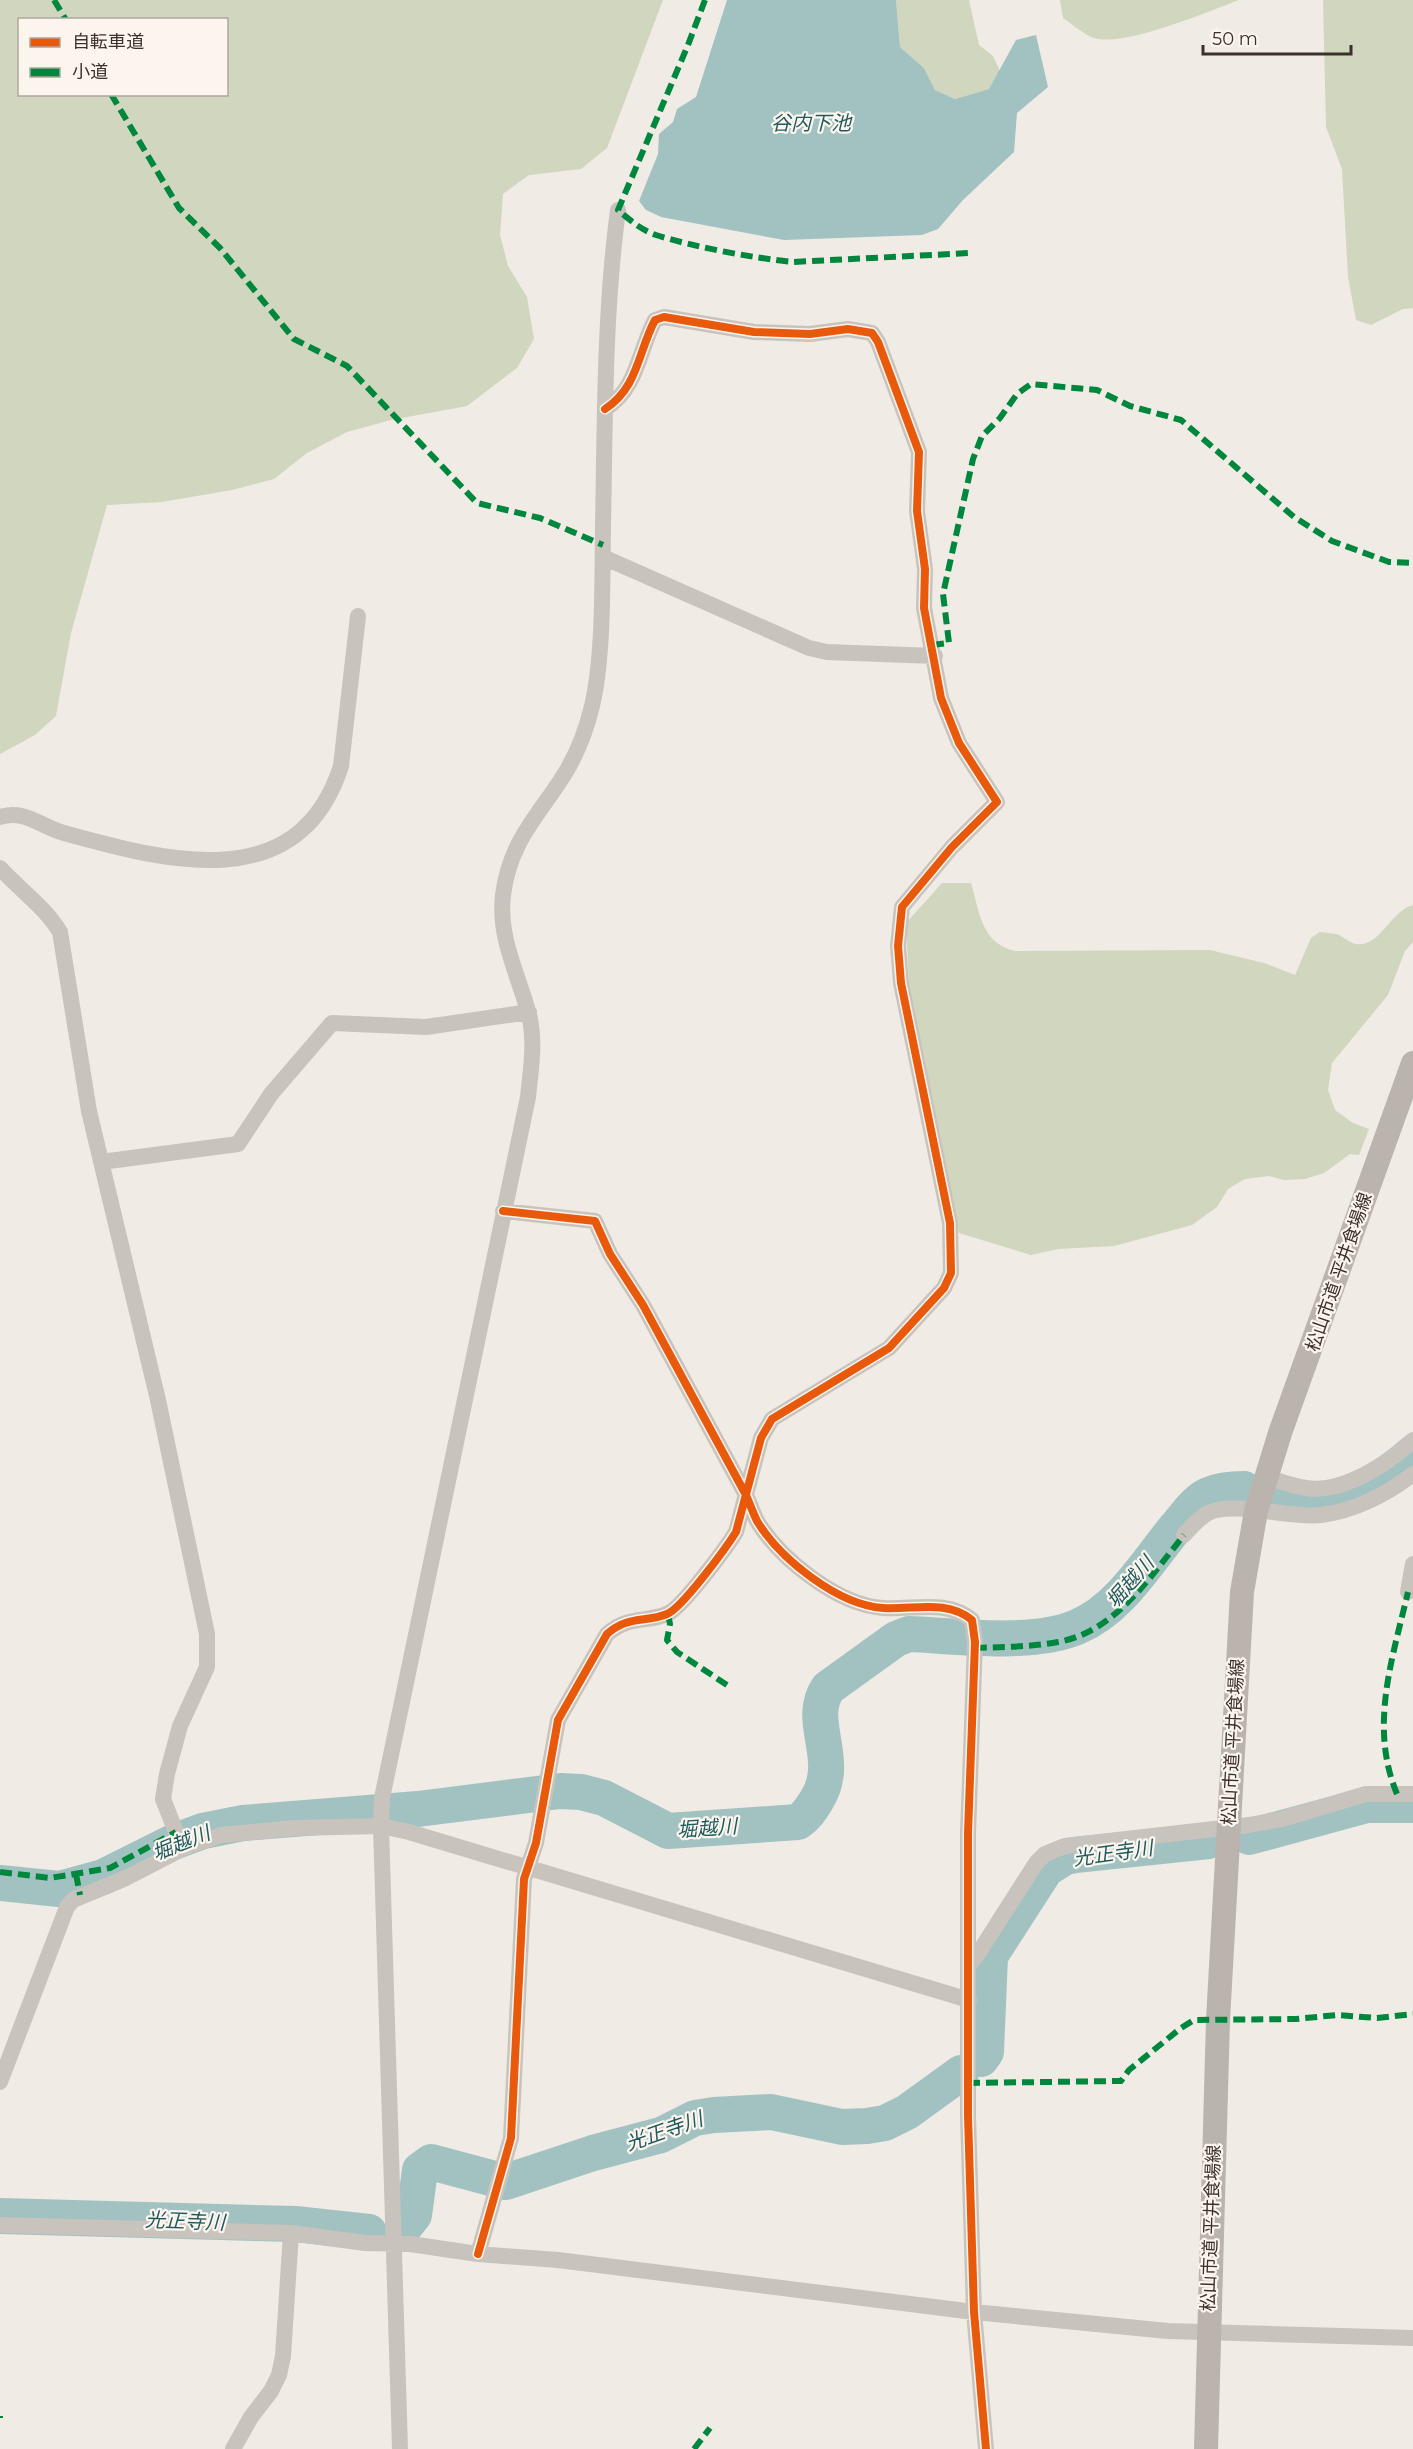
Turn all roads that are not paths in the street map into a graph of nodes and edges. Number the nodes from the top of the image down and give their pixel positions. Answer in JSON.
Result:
{"nodes":[{"id":1,"x":618,"y":210,"type":"dead end"},
{"id":2,"x":605,"y":409,"type":"junction"},
{"id":3,"x":603,"y":557,"type":"junction"},
{"id":4,"x":358,"y":616,"type":"dead end"},
{"id":5,"x":935,"y":656,"type":"junction"},
{"id":6,"x":0,"y":817,"type":"edge"},
{"id":7,"x":0,"y":868,"type":"edge"},
{"id":8,"x":529,"y":1012,"type":"junction"},
{"id":9,"x":1413,"y":1063,"type":"edge"},
{"id":10,"x":101,"y":1162,"type":"junction"},
{"id":11,"x":503,"y":1211,"type":"junction"},
{"id":12,"x":1413,"y":1440,"type":"edge"},
{"id":13,"x":1413,"y":1474,"type":"edge"},
{"id":14,"x":1266,"y":1477,"type":"junction"},
{"id":15,"x":746,"y":1496,"type":"junction"},
{"id":16,"x":1256,"y":1511,"type":"junction"},
{"id":17,"x":1184,"y":1535,"type":"dead end"},
{"id":18,"x":1413,"y":1564,"type":"edge"},
{"id":19,"x":1408,"y":1592,"type":"dead end"},
{"id":20,"x":1413,"y":1794,"type":"edge"},
{"id":21,"x":381,"y":1822,"type":"junction"},
{"id":22,"x":1228,"y":1828,"type":"junction"},
{"id":23,"x":182,"y":1842,"type":"junction"},
{"id":24,"x":528,"y":1866,"type":"junction"},
{"id":25,"x":969,"y":1964,"type":"junction"},
{"id":26,"x":969,"y":2000,"type":"junction"},
{"id":27,"x":3,"y":2064,"type":"edge"},
{"id":28,"x":0,"y":2082,"type":"edge"},
{"id":29,"x":0,"y":2225,"type":"edge"},
{"id":30,"x":291,"y":2233,"type":"junction"},
{"id":31,"x":394,"y":2244,"type":"junction"},
{"id":32,"x":478,"y":2254,"type":"junction"},
{"id":33,"x":974,"y":2313,"type":"junction"},
{"id":34,"x":1208,"y":2333,"type":"junction"},
{"id":35,"x":1413,"y":2338,"type":"edge"},
{"id":36,"x":234,"y":2449,"type":"edge"},
{"id":37,"x":400,"y":2449,"type":"edge"},
{"id":38,"x":986,"y":2449,"type":"edge"},
{"id":39,"x":1206,"y":2449,"type":"edge"}],
"edges":[{"from":1,"to":2,"type":"street"},
{"from":2,"to":3,"type":"street"},
{"from":2,"to":5,"type":"street"},
{"from":3,"to":5,"type":"street"},
{"from":3,"to":8,"type":"street"},
{"from":4,"to":6,"type":"street"},
{"from":5,"to":15,"type":"street"},
{"from":7,"to":10,"type":"street"},
{"from":8,"to":10,"type":"street"},
{"from":8,"to":11,"type":"street"},
{"from":9,"to":14,"type":"street","name":"松山市道 平井食場線"},
{"from":10,"to":23,"type":"street"},
{"from":11,"to":15,"type":"street"},
{"from":11,"to":21,"type":"street"},
{"from":12,"to":14,"type":"street"},
{"from":13,"to":16,"type":"street"},
{"from":14,"to":16,"type":"street","name":"松山市道 平井食場線"},
{"from":15,"to":24,"type":"street"},
{"from":15,"to":25,"type":"street"},
{"from":16,"to":17,"type":"street"},
{"from":16,"to":22,"type":"street","name":"松山市道 平井食場線"},
{"from":18,"to":19,"type":"street"},
{"from":20,"to":22,"type":"street"},
{"from":21,"to":23,"type":"street"},
{"from":21,"to":24,"type":"street"},
{"from":21,"to":31,"type":"street"},
{"from":22,"to":25,"type":"street"},
{"from":22,"to":34,"type":"street","name":"松山市道 平井食場線"},
{"from":23,"to":27,"type":"street"},
{"from":24,"to":26,"type":"street"},
{"from":24,"to":32,"type":"street"},
{"from":25,"to":26,"type":"street"},
{"from":26,"to":33,"type":"street"},
{"from":27,"to":28,"type":"street"},
{"from":29,"to":30,"type":"street"},
{"from":30,"to":31,"type":"street"},
{"from":30,"to":36,"type":"street"},
{"from":31,"to":32,"type":"street"},
{"from":31,"to":37,"type":"street"},
{"from":32,"to":33,"type":"street"},
{"from":33,"to":34,"type":"street"},
{"from":33,"to":38,"type":"street"},
{"from":34,"to":35,"type":"street"},
{"from":34,"to":39,"type":"street","name":"松山市道 平井食場線"}]}
